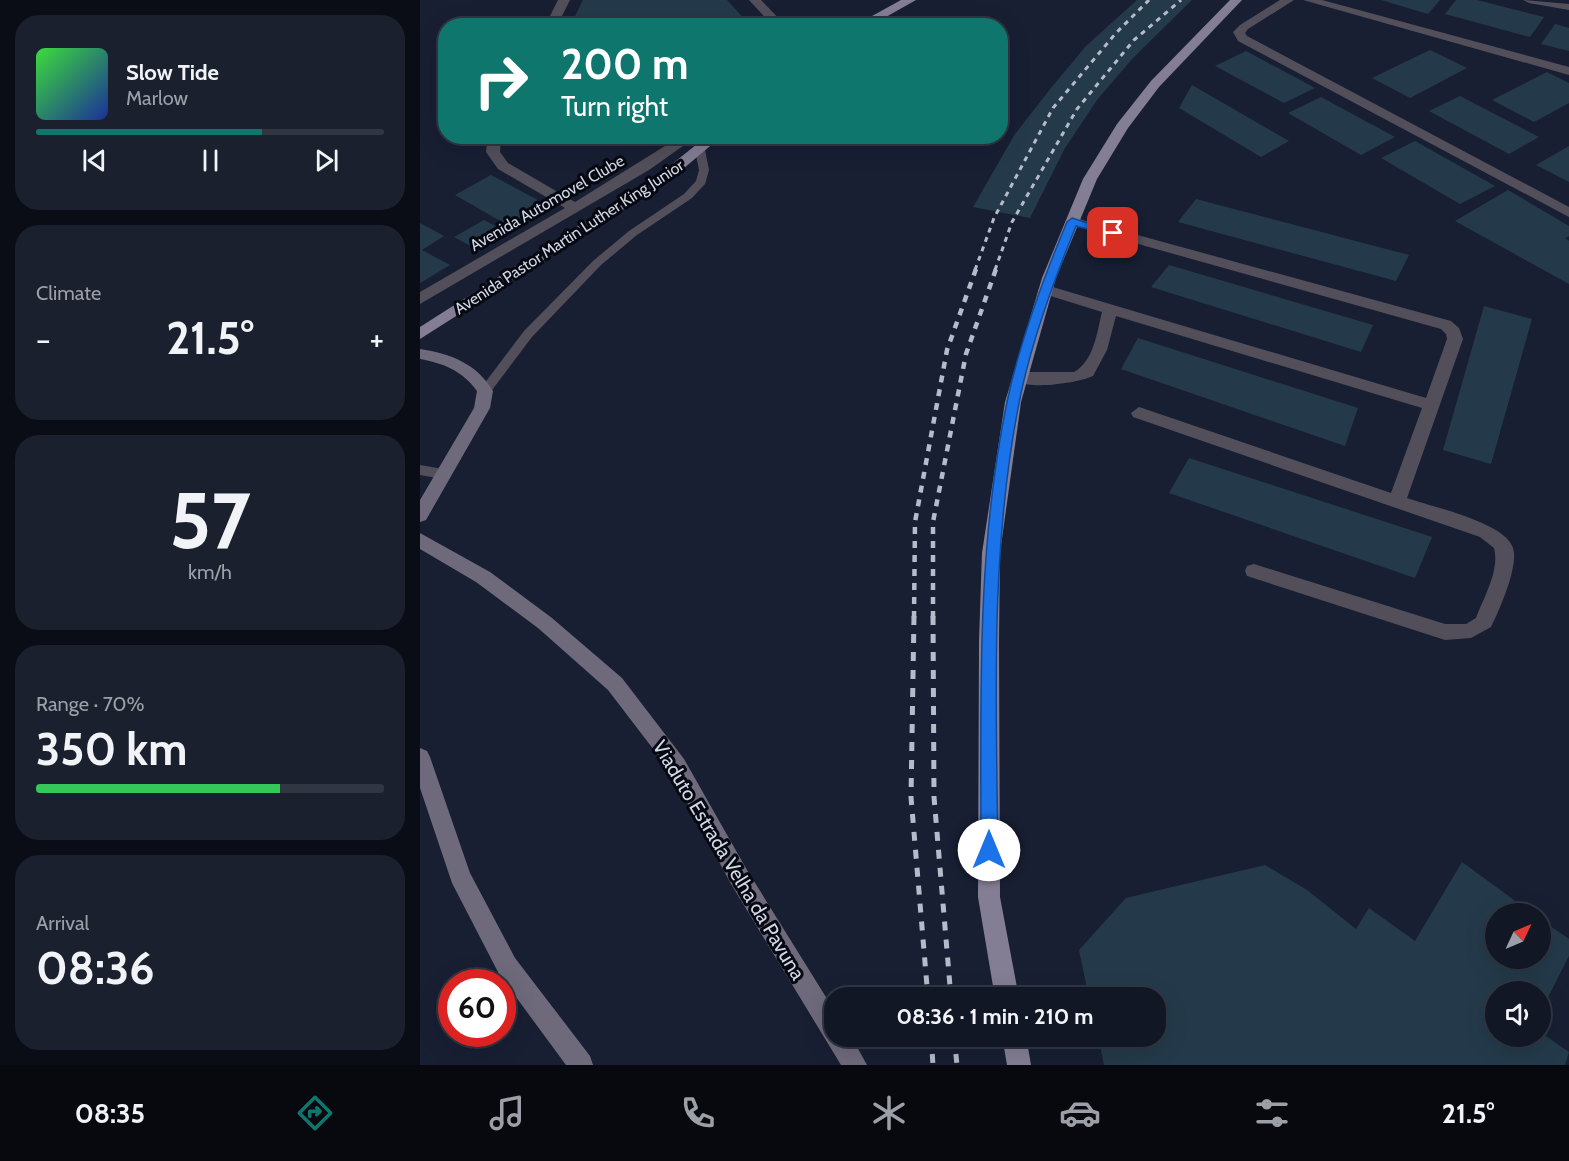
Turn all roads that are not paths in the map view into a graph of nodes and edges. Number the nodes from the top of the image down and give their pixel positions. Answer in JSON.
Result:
{"nodes":[{"id":1,"x":564,"y":0,"type":"edge"},
{"id":2,"x":755,"y":0,"type":"edge"},
{"id":3,"x":910,"y":0,"type":"edge"},
{"id":4,"x":1236,"y":0,"type":"edge"},
{"id":5,"x":1288,"y":0,"type":"edge"},
{"id":6,"x":1309,"y":0,"type":"edge"},
{"id":7,"x":1529,"y":0,"type":"edge"},
{"id":8,"x":1569,"y":7,"type":"edge"},
{"id":9,"x":555,"y":18,"type":"edge"},
{"id":10,"x":772,"y":18,"type":"edge"},
{"id":11,"x":875,"y":18,"type":"edge"},
{"id":12,"x":1569,"y":71,"type":"edge"},
{"id":13,"x":494,"y":144,"type":"edge"},
{"id":14,"x":679,"y":144,"type":"edge"},
{"id":15,"x":707,"y":144,"type":"edge"},
{"id":16,"x":700,"y":150,"type":"junction"},
{"id":17,"x":573,"y":207,"type":"junction"},
{"id":18,"x":1569,"y":213,"type":"edge"},
{"id":19,"x":1072,"y":222,"type":"junction"},
{"id":20,"x":1046,"y":290,"type":"junction"},
{"id":21,"x":420,"y":299,"type":"edge"},
{"id":22,"x":1110,"y":309,"type":"junction"},
{"id":23,"x":420,"y":334,"type":"edge"},
{"id":24,"x":420,"y":354,"type":"edge"},
{"id":25,"x":1020,"y":377,"type":"junction"},
{"id":26,"x":485,"y":392,"type":"junction"},
{"id":27,"x":1431,"y":405,"type":"junction"},
{"id":28,"x":1139,"y":413,"type":"dead end"},
{"id":29,"x":420,"y":470,"type":"edge"},
{"id":30,"x":443,"y":474,"type":"junction"},
{"id":31,"x":1397,"y":501,"type":"junction"},
{"id":32,"x":420,"y":515,"type":"edge"},
{"id":33,"x":420,"y":540,"type":"edge"},
{"id":34,"x":1254,"y":571,"type":"dead end"},
{"id":35,"x":420,"y":757,"type":"edge"},
{"id":36,"x":1005,"y":987,"type":"edge"},
{"id":37,"x":824,"y":1016,"type":"edge"},
{"id":38,"x":844,"y":1047,"type":"edge"},
{"id":39,"x":1016,"y":1047,"type":"edge"},
{"id":40,"x":581,"y":1065,"type":"edge"},
{"id":41,"x":855,"y":1065,"type":"edge"},
{"id":42,"x":1019,"y":1065,"type":"edge"}],
"edges":[{"from":1,"to":9,"type":"street"},
{"from":2,"to":10,"type":"street"},
{"from":3,"to":11,"type":"main road"},
{"from":4,"to":19,"type":"main road"},
{"from":5,"to":18,"type":"street"},
{"from":6,"to":12,"type":"street"},
{"from":7,"to":8,"type":"street"},
{"from":13,"to":17,"type":"street"},
{"from":14,"to":17,"type":"street","name":"Avenida Automovel Clube"},
{"from":15,"to":16,"type":"main road","name":"Avenida Pastor Martin Luther King Junior"},
{"from":16,"to":23,"type":"main road","name":"Avenida Pastor Martin Luther King Junior"},
{"from":16,"to":26,"type":"lane"},
{"from":17,"to":21,"type":"street","name":"Avenida Automovel Clube"},
{"from":19,"to":20,"type":"main road"},
{"from":19,"to":27,"type":"street"},
{"from":20,"to":22,"type":"street"},
{"from":20,"to":25,"type":"main road"},
{"from":22,"to":25,"type":"street"},
{"from":22,"to":27,"type":"street"},
{"from":24,"to":26,"type":"main road"},
{"from":25,"to":36,"type":"main road"},
{"from":26,"to":30,"type":"main road"},
{"from":27,"to":31,"type":"street"},
{"from":28,"to":31,"type":"street"},
{"from":29,"to":30,"type":"lane"},
{"from":30,"to":32,"type":"main road"},
{"from":31,"to":34,"type":"street"},
{"from":33,"to":37,"type":"main road","name":"Viaduto Estrada Velha da Pavuna"},
{"from":35,"to":40,"type":"main road"},
{"from":38,"to":41,"type":"main road"},
{"from":39,"to":42,"type":"main road"}]}
